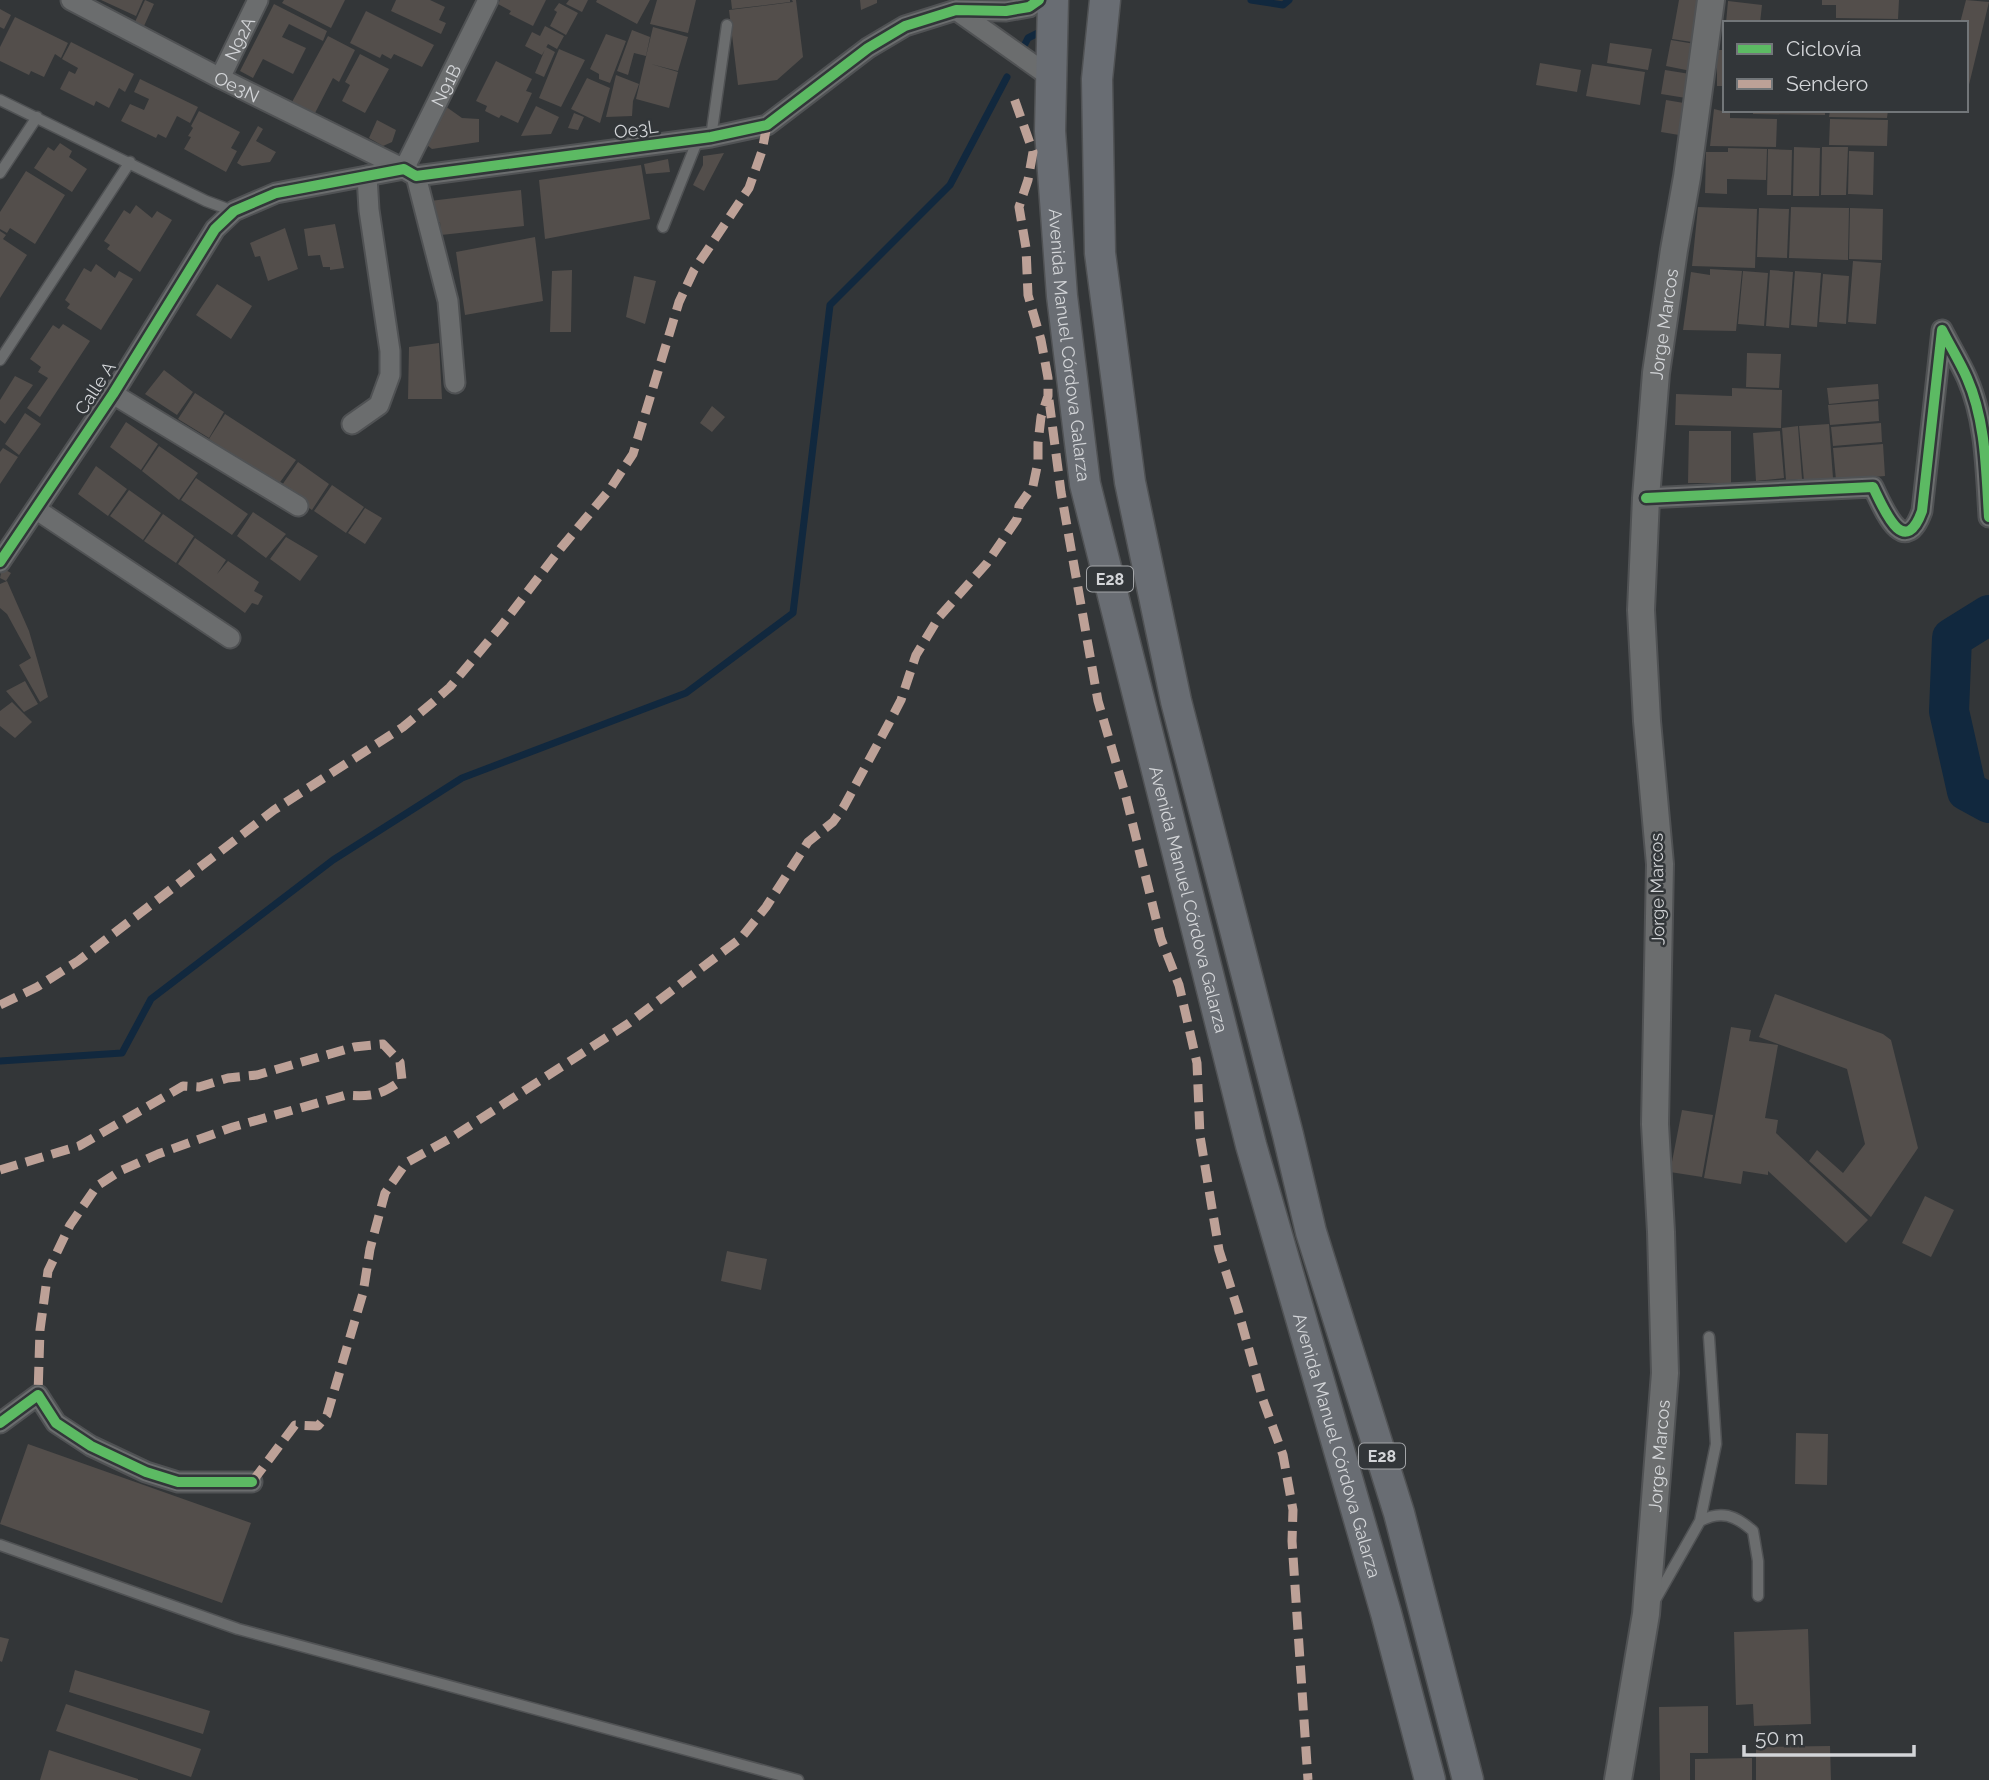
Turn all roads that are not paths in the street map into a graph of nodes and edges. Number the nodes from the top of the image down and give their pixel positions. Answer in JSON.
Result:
{"nodes":[{"id":1,"x":71,"y":0,"type":"edge"},
{"id":2,"x":258,"y":0,"type":"edge"},
{"id":3,"x":488,"y":0,"type":"edge"},
{"id":4,"x":1039,"y":0,"type":"edge"},
{"id":5,"x":1053,"y":0,"type":"edge"},
{"id":6,"x":1105,"y":0,"type":"edge"},
{"id":7,"x":1711,"y":0,"type":"edge"},
{"id":8,"x":956,"y":10,"type":"junction"},
{"id":9,"x":727,"y":25,"type":"dead end"},
{"id":10,"x":219,"y":78,"type":"junction"},
{"id":11,"x":1052,"y":78,"type":"junction"},
{"id":12,"x":0,"y":100,"type":"edge"},
{"id":13,"x":37,"y":117,"type":"junction"},
{"id":14,"x":704,"y":137,"type":"junction"},
{"id":15,"x":130,"y":162,"type":"junction"},
{"id":16,"x":410,"y":172,"type":"junction"},
{"id":17,"x":0,"y":173,"type":"edge"},
{"id":18,"x":367,"y":176,"type":"junction"},
{"id":19,"x":234,"y":211,"type":"junction"},
{"id":20,"x":663,"y":227,"type":"dead end"},
{"id":21,"x":215,"y":229,"type":"joint"},
{"id":22,"x":0,"y":360,"type":"edge"},
{"id":23,"x":455,"y":383,"type":"dead end"},
{"id":24,"x":113,"y":394,"type":"junction"},
{"id":25,"x":352,"y":424,"type":"dead end"},
{"id":26,"x":1646,"y":499,"type":"junction"},
{"id":27,"x":298,"y":506,"type":"dead end"},
{"id":28,"x":37,"y":510,"type":"junction"},
{"id":29,"x":1989,"y":517,"type":"edge"},
{"id":30,"x":0,"y":562,"type":"edge"},
{"id":31,"x":230,"y":638,"type":"dead end"},
{"id":32,"x":1288,"y":1135,"type":"junction"},
{"id":33,"x":1251,"y":1145,"type":"junction"},
{"id":34,"x":1709,"y":1337,"type":"dead end"},
{"id":35,"x":0,"y":1423,"type":"edge"},
{"id":36,"x":252,"y":1482,"type":"dead end"},
{"id":37,"x":1700,"y":1521,"type":"junction"},
{"id":38,"x":0,"y":1545,"type":"edge"},
{"id":39,"x":1758,"y":1596,"type":"dead end"},
{"id":40,"x":1646,"y":1614,"type":"junction"},
{"id":41,"x":798,"y":1780,"type":"edge"},
{"id":42,"x":1430,"y":1780,"type":"edge"},
{"id":43,"x":1468,"y":1780,"type":"edge"},
{"id":44,"x":1618,"y":1780,"type":"edge"}],
"edges":[{"from":1,"to":10,"type":"street","name":"Oe3N"},
{"from":2,"to":10,"type":"street","name":"N92A"},
{"from":3,"to":16,"type":"street","name":"N91B"},
{"from":4,"to":8,"type":"street","name":"Oe3L"},
{"from":5,"to":11,"type":"main road","name":"Avenida Manuel Córdova Galarza","number":"E28"},
{"from":6,"to":32,"type":"main road","name":"Avenida Manuel Córdova Galarza","number":"E28"},
{"from":7,"to":26,"type":"main road","name":"Jorge Marcos"},
{"from":8,"to":11,"type":"street"},
{"from":8,"to":14,"type":"street","name":"Oe3L"},
{"from":9,"to":14,"type":"lane"},
{"from":10,"to":16,"type":"street","name":"Oe3N"},
{"from":11,"to":33,"type":"main road","name":"Avenida Manuel Córdova Galarza","number":"E28"},
{"from":12,"to":13,"type":"lane"},
{"from":13,"to":15,"type":"lane"},
{"from":13,"to":17,"type":"lane"},
{"from":14,"to":16,"type":"street","name":"Oe3L"},
{"from":14,"to":20,"type":"lane"},
{"from":15,"to":19,"type":"lane"},
{"from":15,"to":22,"type":"lane"},
{"from":16,"to":18,"type":"street","name":"Oe3L"},
{"from":16,"to":23,"type":"street"},
{"from":18,"to":19,"type":"street","name":"Oe3L"},
{"from":18,"to":25,"type":"street"},
{"from":19,"to":21,"type":"street","name":"Oe3L"},
{"from":21,"to":24,"type":"street","name":"Calle A"},
{"from":24,"to":27,"type":"street"},
{"from":24,"to":28,"type":"street","name":"Calle A"},
{"from":26,"to":29,"type":"street"},
{"from":26,"to":40,"type":"main road","name":"Jorge Marcos"},
{"from":28,"to":30,"type":"street","name":"Calle A"},
{"from":28,"to":31,"type":"street"},
{"from":32,"to":33,"type":"main road"},
{"from":32,"to":43,"type":"main road","name":"Avenida Manuel Córdova Galarza","number":"E28"},
{"from":33,"to":42,"type":"main road","name":"Avenida Manuel Córdova Galarza","number":"E28"},
{"from":34,"to":37,"type":"lane"},
{"from":35,"to":36,"type":"street"},
{"from":37,"to":39,"type":"lane"},
{"from":37,"to":40,"type":"lane"},
{"from":38,"to":41,"type":"lane"},
{"from":40,"to":44,"type":"main road","name":"Jorge Marcos"}]}
